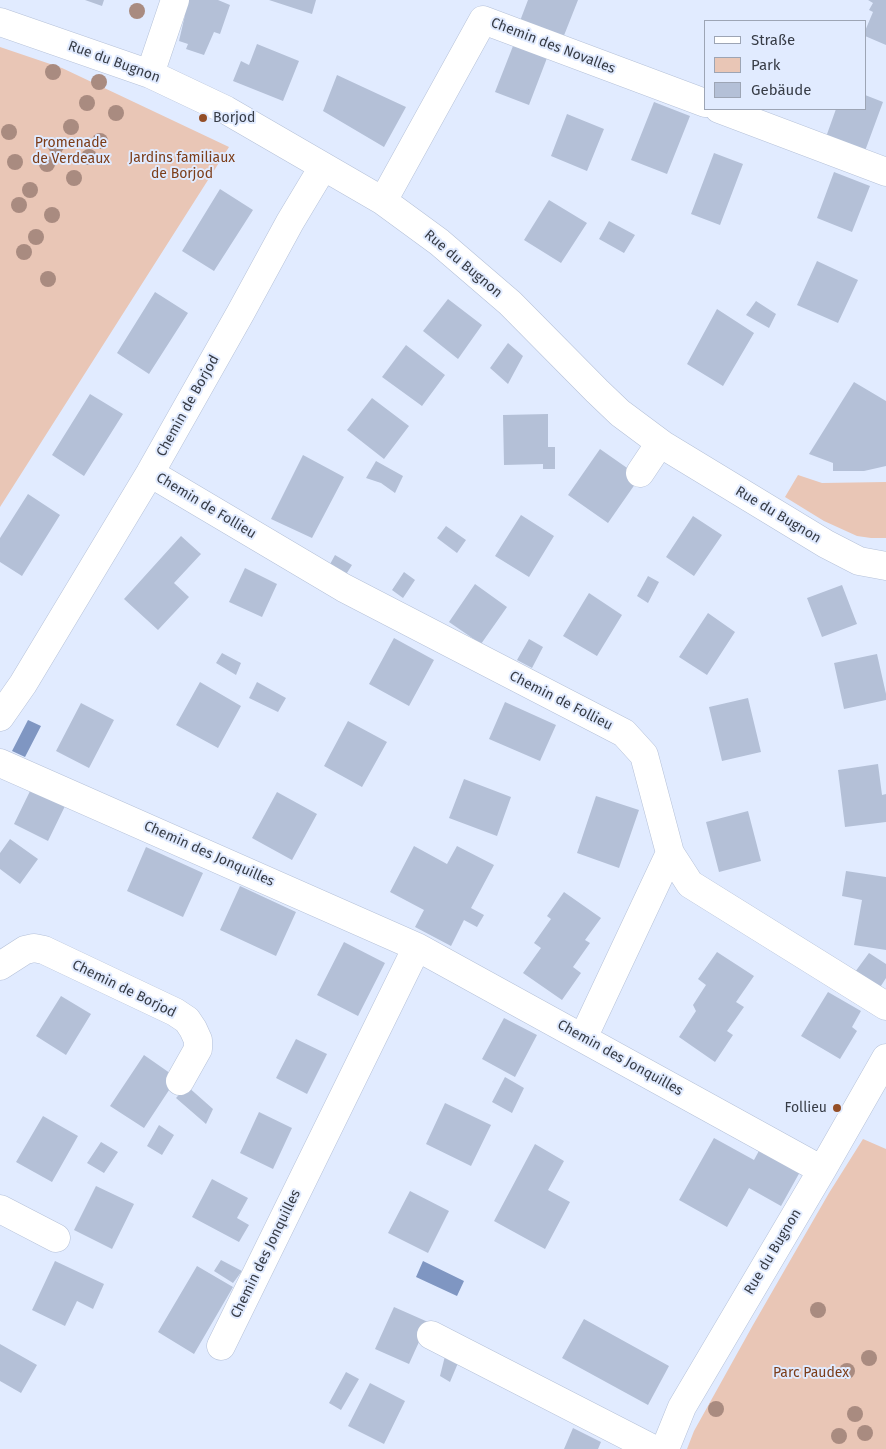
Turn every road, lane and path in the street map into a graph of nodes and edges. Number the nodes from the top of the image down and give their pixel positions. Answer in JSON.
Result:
{"nodes":[{"id":1,"x":175,"y":0,"type":"edge"},
{"id":2,"x":0,"y":22,"type":"edge"},
{"id":3,"x":150,"y":74,"type":"junction"},
{"id":4,"x":704,"y":103,"type":"edge"},
{"id":5,"x":722,"y":110,"type":"edge"},
{"id":6,"x":323,"y":167,"type":"junction"},
{"id":7,"x":886,"y":172,"type":"edge"},
{"id":8,"x":383,"y":201,"type":"junction"},
{"id":9,"x":660,"y":443,"type":"junction"},
{"id":10,"x":640,"y":472,"type":"dead end"},
{"id":11,"x":150,"y":473,"type":"junction"},
{"id":12,"x":886,"y":566,"type":"edge"},
{"id":13,"x":0,"y":717,"type":"edge"},
{"id":14,"x":0,"y":763,"type":"edge"},
{"id":15,"x":670,"y":854,"type":"junction"},
{"id":16,"x":417,"y":947,"type":"junction"},
{"id":17,"x":0,"y":966,"type":"edge"},
{"id":18,"x":886,"y":1006,"type":"edge"},
{"id":19,"x":583,"y":1038,"type":"junction"},
{"id":20,"x":886,"y":1058,"type":"edge"},
{"id":21,"x":180,"y":1081,"type":"dead end"},
{"id":22,"x":822,"y":1170,"type":"junction"},
{"id":23,"x":0,"y":1209,"type":"edge"},
{"id":24,"x":56,"y":1238,"type":"dead end"},
{"id":25,"x":431,"y":1335,"type":"dead end"},
{"id":26,"x":221,"y":1346,"type":"dead end"},
{"id":27,"x":653,"y":1449,"type":"edge"},
{"id":28,"x":666,"y":1449,"type":"edge"}],
"edges":[{"from":1,"to":3,"type":"street"},
{"from":2,"to":3,"type":"street","name":"Rue du Bugnon"},
{"from":3,"to":6,"type":"street","name":"Rue du Bugnon"},
{"from":4,"to":8,"type":"street","name":"Chemin des Novalles"},
{"from":5,"to":7,"type":"street"},
{"from":6,"to":8,"type":"street","name":"Rue du Bugnon"},
{"from":6,"to":11,"type":"street","name":"Chemin de Borjod"},
{"from":8,"to":9,"type":"street","name":"Rue du Bugnon"},
{"from":9,"to":10,"type":"street"},
{"from":9,"to":12,"type":"street","name":"Rue du Bugnon"},
{"from":11,"to":13,"type":"street","name":"Chemin de Borjod"},
{"from":11,"to":15,"type":"street","name":"Chemin de Follieu"},
{"from":14,"to":16,"type":"street","name":"Chemin des Jonquilles"},
{"from":15,"to":18,"type":"street","name":"Chemin de Follieu"},
{"from":15,"to":19,"type":"street"},
{"from":16,"to":19,"type":"street","name":"Chemin des Jonquilles"},
{"from":16,"to":26,"type":"street","name":"Chemin des Jonquilles"},
{"from":17,"to":21,"type":"street","name":"Chemin de Borjod"},
{"from":19,"to":22,"type":"street","name":"Chemin des Jonquilles"},
{"from":20,"to":22,"type":"street","name":"Rue du Bugnon"},
{"from":22,"to":28,"type":"street","name":"Rue du Bugnon"},
{"from":23,"to":24,"type":"street"},
{"from":25,"to":27,"type":"street"}]}
